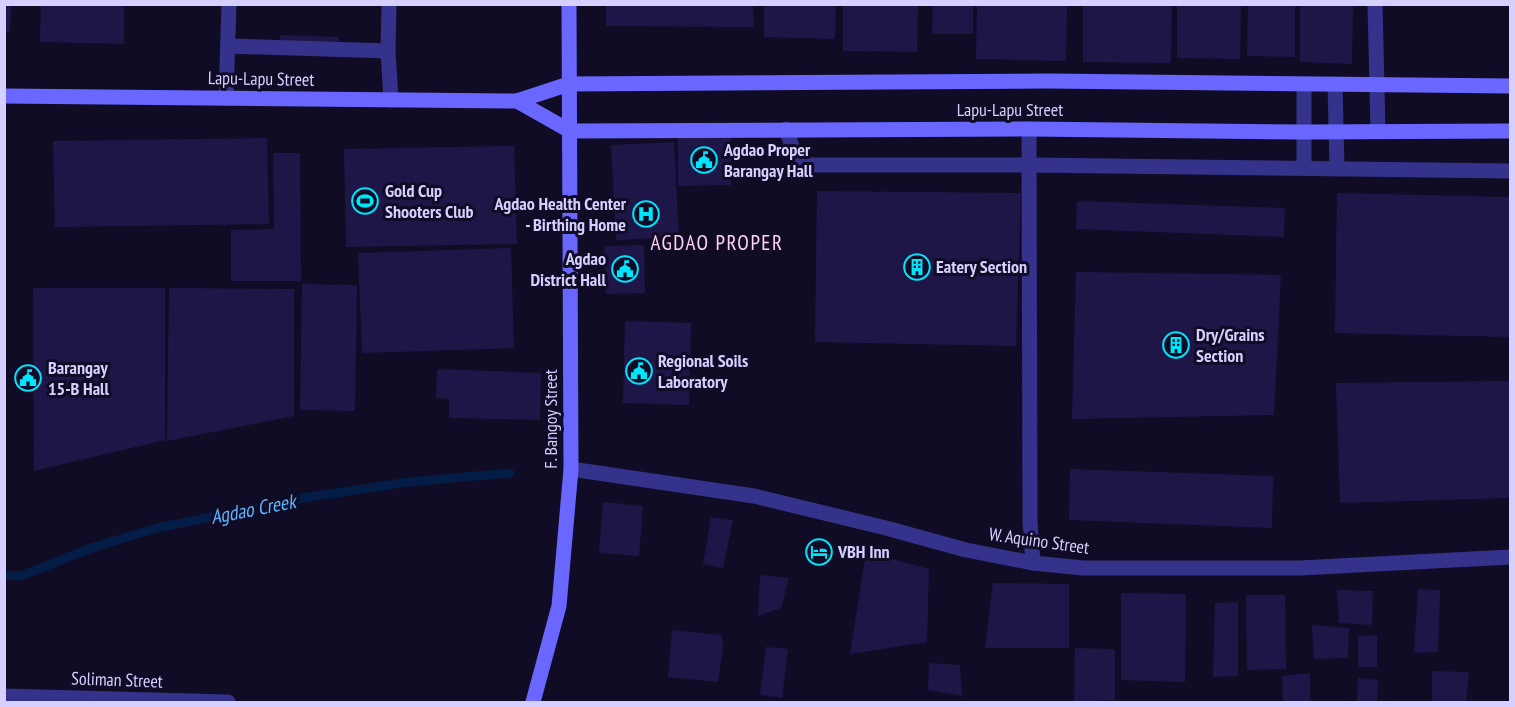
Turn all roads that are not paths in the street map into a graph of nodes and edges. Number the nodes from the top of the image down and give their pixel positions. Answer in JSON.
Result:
{"nodes":[{"id":1,"x":229,"y":4,"type":"edge"},
{"id":2,"x":389,"y":4,"type":"edge"},
{"id":3,"x":569,"y":4,"type":"edge"},
{"id":4,"x":1375,"y":4,"type":"edge"},
{"id":5,"x":228,"y":46,"type":"junction"},
{"id":6,"x":388,"y":51,"type":"junction"},
{"id":7,"x":569,"y":84,"type":"junction"},
{"id":8,"x":1335,"y":84,"type":"junction"},
{"id":9,"x":1377,"y":84,"type":"junction"},
{"id":10,"x":1304,"y":85,"type":"junction"},
{"id":11,"x":1510,"y":86,"type":"edge"},
{"id":12,"x":4,"y":96,"type":"edge"},
{"id":13,"x":226,"y":98,"type":"junction"},
{"id":14,"x":390,"y":100,"type":"junction"},
{"id":15,"x":517,"y":101,"type":"junction"},
{"id":16,"x":786,"y":129,"type":"junction"},
{"id":17,"x":1029,"y":129,"type":"junction"},
{"id":18,"x":570,"y":131,"type":"junction"},
{"id":19,"x":1335,"y":131,"type":"junction"},
{"id":20,"x":1378,"y":131,"type":"junction"},
{"id":21,"x":1510,"y":131,"type":"edge"},
{"id":22,"x":1305,"y":132,"type":"junction"},
{"id":23,"x":1029,"y":165,"type":"junction"},
{"id":24,"x":1304,"y":168,"type":"junction"},
{"id":25,"x":1338,"y":169,"type":"junction"},
{"id":26,"x":1510,"y":171,"type":"edge"},
{"id":27,"x":571,"y":469,"type":"junction"},
{"id":28,"x":1510,"y":557,"type":"edge"},
{"id":29,"x":1033,"y":562,"type":"junction"},
{"id":30,"x":4,"y":696,"type":"edge"},
{"id":31,"x":228,"y":702,"type":"edge"},
{"id":32,"x":533,"y":702,"type":"edge"}],
"edges":[{"from":1,"to":5,"type":"street"},
{"from":2,"to":6,"type":"street"},
{"from":3,"to":7,"type":"street","name":"F. Bangoy Street"},
{"from":4,"to":9,"type":"street"},
{"from":5,"to":6,"type":"street"},
{"from":5,"to":13,"type":"street"},
{"from":6,"to":14,"type":"street"},
{"from":7,"to":10,"type":"street","name":"Lapu-Lapu Street"},
{"from":7,"to":15,"type":"street","name":"Lapu-Lapu Street"},
{"from":7,"to":18,"type":"street","name":"F. Bangoy Street"},
{"from":8,"to":9,"type":"street","name":"Lapu-Lapu Street"},
{"from":8,"to":10,"type":"street","name":"Lapu-Lapu Street"},
{"from":8,"to":19,"type":"street"},
{"from":9,"to":11,"type":"street","name":"Lapu-Lapu Street"},
{"from":9,"to":20,"type":"street"},
{"from":10,"to":22,"type":"street"},
{"from":12,"to":13,"type":"street","name":"Lapu-Lapu Street"},
{"from":13,"to":14,"type":"street","name":"Lapu-Lapu Street"},
{"from":14,"to":15,"type":"street","name":"Lapu-Lapu Street"},
{"from":15,"to":18,"type":"street","name":"Lapu-Lapu Street"},
{"from":16,"to":17,"type":"street","name":"Lapu-Lapu Street"},
{"from":16,"to":18,"type":"street","name":"Lapu-Lapu Street"},
{"from":16,"to":23,"type":"street"},
{"from":17,"to":22,"type":"street","name":"Lapu-Lapu Street"},
{"from":17,"to":23,"type":"street"},
{"from":18,"to":27,"type":"street","name":"F. Bangoy Street"},
{"from":19,"to":20,"type":"street","name":"Lapu-Lapu Street"},
{"from":19,"to":22,"type":"street","name":"Lapu-Lapu Street"},
{"from":19,"to":25,"type":"street"},
{"from":20,"to":21,"type":"street","name":"Lapu-Lapu Street"},
{"from":22,"to":24,"type":"street"},
{"from":23,"to":24,"type":"street"},
{"from":23,"to":29,"type":"street"},
{"from":24,"to":25,"type":"street"},
{"from":25,"to":26,"type":"street"},
{"from":27,"to":29,"type":"street","name":"W. Aquino Street"},
{"from":27,"to":32,"type":"street","name":"F. Bangoy Street"},
{"from":28,"to":29,"type":"street","name":"W. Aquino Street"},
{"from":30,"to":31,"type":"street","name":"Soliman Street"}]}
